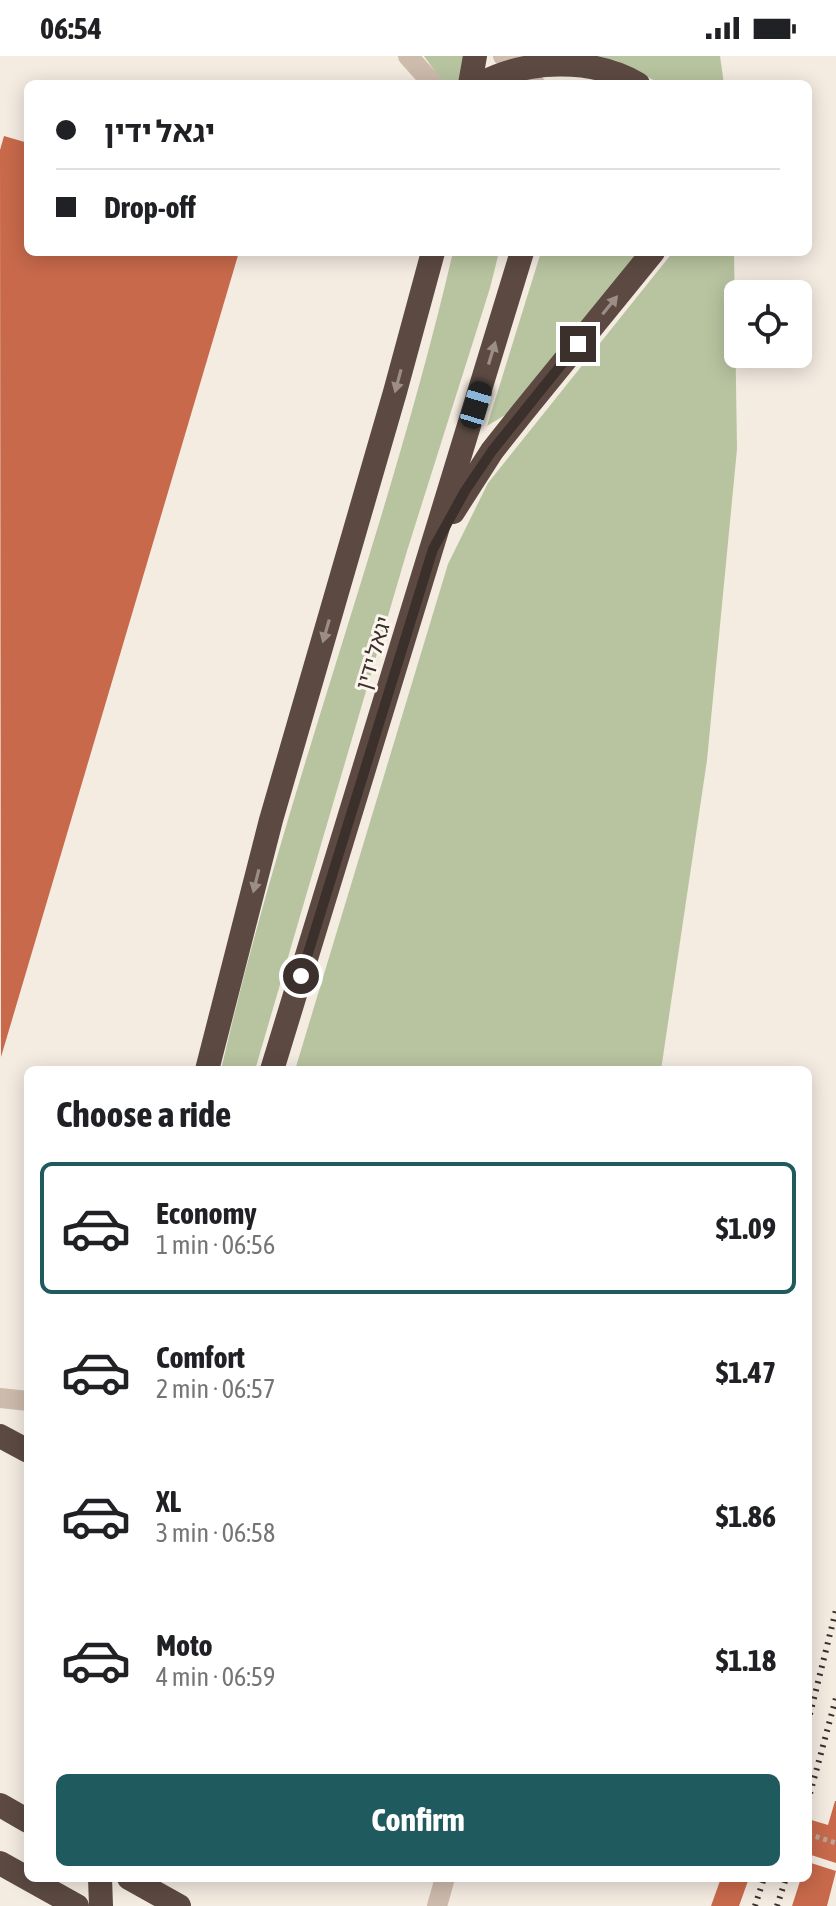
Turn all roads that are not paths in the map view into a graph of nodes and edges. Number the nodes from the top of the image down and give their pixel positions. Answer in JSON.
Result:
{"nodes":[{"id":1,"x":408,"y":56,"type":"edge"},
{"id":2,"x":475,"y":56,"type":"edge"},
{"id":3,"x":561,"y":68,"type":"edge"},
{"id":4,"x":520,"y":69,"type":"edge"},
{"id":5,"x":429,"y":80,"type":"edge"},
{"id":6,"x":471,"y":80,"type":"edge"},
{"id":7,"x":491,"y":80,"type":"edge"},
{"id":8,"x":629,"y":80,"type":"edge"},
{"id":9,"x":432,"y":256,"type":"edge"},
{"id":10,"x":521,"y":256,"type":"edge"},
{"id":11,"x":650,"y":256,"type":"edge"},
{"id":12,"x":433,"y":549,"type":"junction"},
{"id":13,"x":208,"y":1066,"type":"edge"},
{"id":14,"x":273,"y":1066,"type":"edge"},
{"id":15,"x":0,"y":1398,"type":"edge"},
{"id":16,"x":24,"y":1401,"type":"edge"},
{"id":17,"x":0,"y":1435,"type":"edge"},
{"id":18,"x":24,"y":1439,"type":"edge"},
{"id":19,"x":24,"y":1449,"type":"edge"},
{"id":20,"x":0,"y":1805,"type":"edge"},
{"id":21,"x":24,"y":1819,"type":"edge"},
{"id":22,"x":0,"y":1863,"type":"edge"},
{"id":23,"x":24,"y":1876,"type":"edge"},
{"id":24,"x":34,"y":1882,"type":"edge"},
{"id":25,"x":100,"y":1882,"type":"edge"},
{"id":26,"x":136,"y":1882,"type":"edge"},
{"id":27,"x":148,"y":1882,"type":"edge"},
{"id":28,"x":444,"y":1882,"type":"edge"},
{"id":29,"x":77,"y":1906,"type":"edge"},
{"id":30,"x":101,"y":1906,"type":"edge"},
{"id":31,"x":149,"y":1906,"type":"edge"},
{"id":32,"x":179,"y":1906,"type":"edge"},
{"id":33,"x":437,"y":1906,"type":"edge"}],
"edges":[{"from":1,"to":5,"type":"street"},
{"from":2,"to":6,"type":"highway"},
{"from":3,"to":4,"type":"highway"},
{"from":3,"to":8,"type":"highway"},
{"from":4,"to":7,"type":"highway"},
{"from":9,"to":13,"type":"highway","one_way":true},
{"from":12,"to":10,"type":"highway","name":"יגאל ידין","one_way":true},
{"from":12,"to":11,"type":"highway","one_way":true},
{"from":12,"to":14,"type":"highway","name":"יגאל ידין"},
{"from":15,"to":16,"type":"street"},
{"from":17,"to":18,"type":"street"},
{"from":17,"to":19,"type":"highway"},
{"from":20,"to":21,"type":"highway"},
{"from":22,"to":23,"type":"highway"},
{"from":24,"to":29,"type":"highway"},
{"from":25,"to":30,"type":"highway"},
{"from":26,"to":32,"type":"highway","bridge":true},
{"from":27,"to":31,"type":"highway"},
{"from":28,"to":33,"type":"street"}]}
